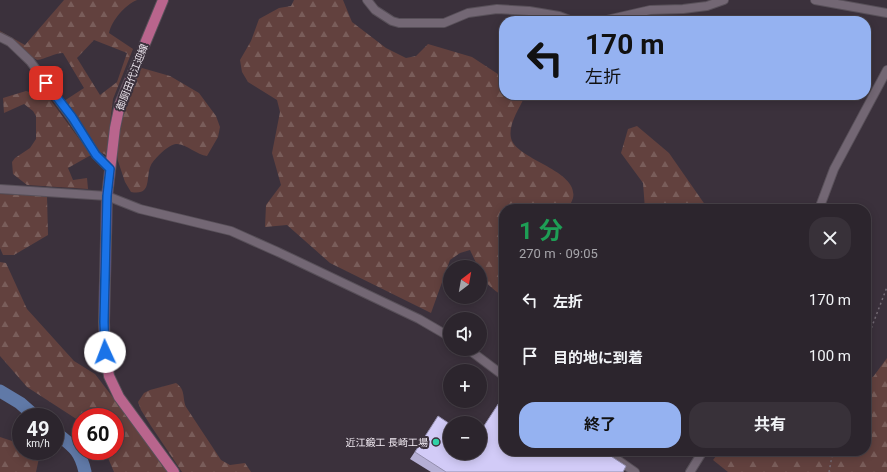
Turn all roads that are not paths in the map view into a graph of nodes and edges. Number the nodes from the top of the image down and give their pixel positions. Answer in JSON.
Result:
{"nodes":[{"id":1,"x":163,"y":0,"type":"edge"},
{"id":2,"x":367,"y":0,"type":"edge"},
{"id":3,"x":724,"y":0,"type":"edge"},
{"id":4,"x":815,"y":0,"type":"edge"},
{"id":5,"x":887,"y":13,"type":"edge"},
{"id":6,"x":559,"y":16,"type":"edge"},
{"id":7,"x":624,"y":16,"type":"edge"},
{"id":8,"x":0,"y":37,"type":"edge"},
{"id":9,"x":887,"y":70,"type":"edge"},
{"id":10,"x":871,"y":100,"type":"edge"},
{"id":11,"x":871,"y":100,"type":"edge"},
{"id":12,"x":110,"y":169,"type":"junction"},
{"id":13,"x":0,"y":189,"type":"edge"},
{"id":14,"x":107,"y":196,"type":"junction"},
{"id":15,"x":821,"y":204,"type":"edge"},
{"id":16,"x":443,"y":333,"type":"edge"},
{"id":17,"x":477,"y":356,"type":"edge"},
{"id":18,"x":499,"y":372,"type":"edge"},
{"id":19,"x":612,"y":456,"type":"edge"},
{"id":20,"x":700,"y":456,"type":"edge"},
{"id":21,"x":174,"y":472,"type":"edge"},
{"id":22,"x":635,"y":472,"type":"edge"},
{"id":23,"x":690,"y":472,"type":"edge"}],
"edges":[{"from":1,"to":12,"type":"main road","name":"御厨田代江迎線"},
{"from":2,"to":6,"type":"street"},
{"from":3,"to":7,"type":"street"},
{"from":4,"to":5,"type":"street"},
{"from":8,"to":12,"type":"street"},
{"from":9,"to":11,"type":"street"},
{"from":10,"to":15,"type":"street"},
{"from":12,"to":14,"type":"main road","name":"御厨田代江迎線"},
{"from":13,"to":14,"type":"street"},
{"from":14,"to":16,"type":"street"},
{"from":14,"to":21,"type":"main road","name":"御厨田代江迎線"},
{"from":17,"to":18,"type":"street"},
{"from":19,"to":22,"type":"street"},
{"from":20,"to":23,"type":"street"}]}
